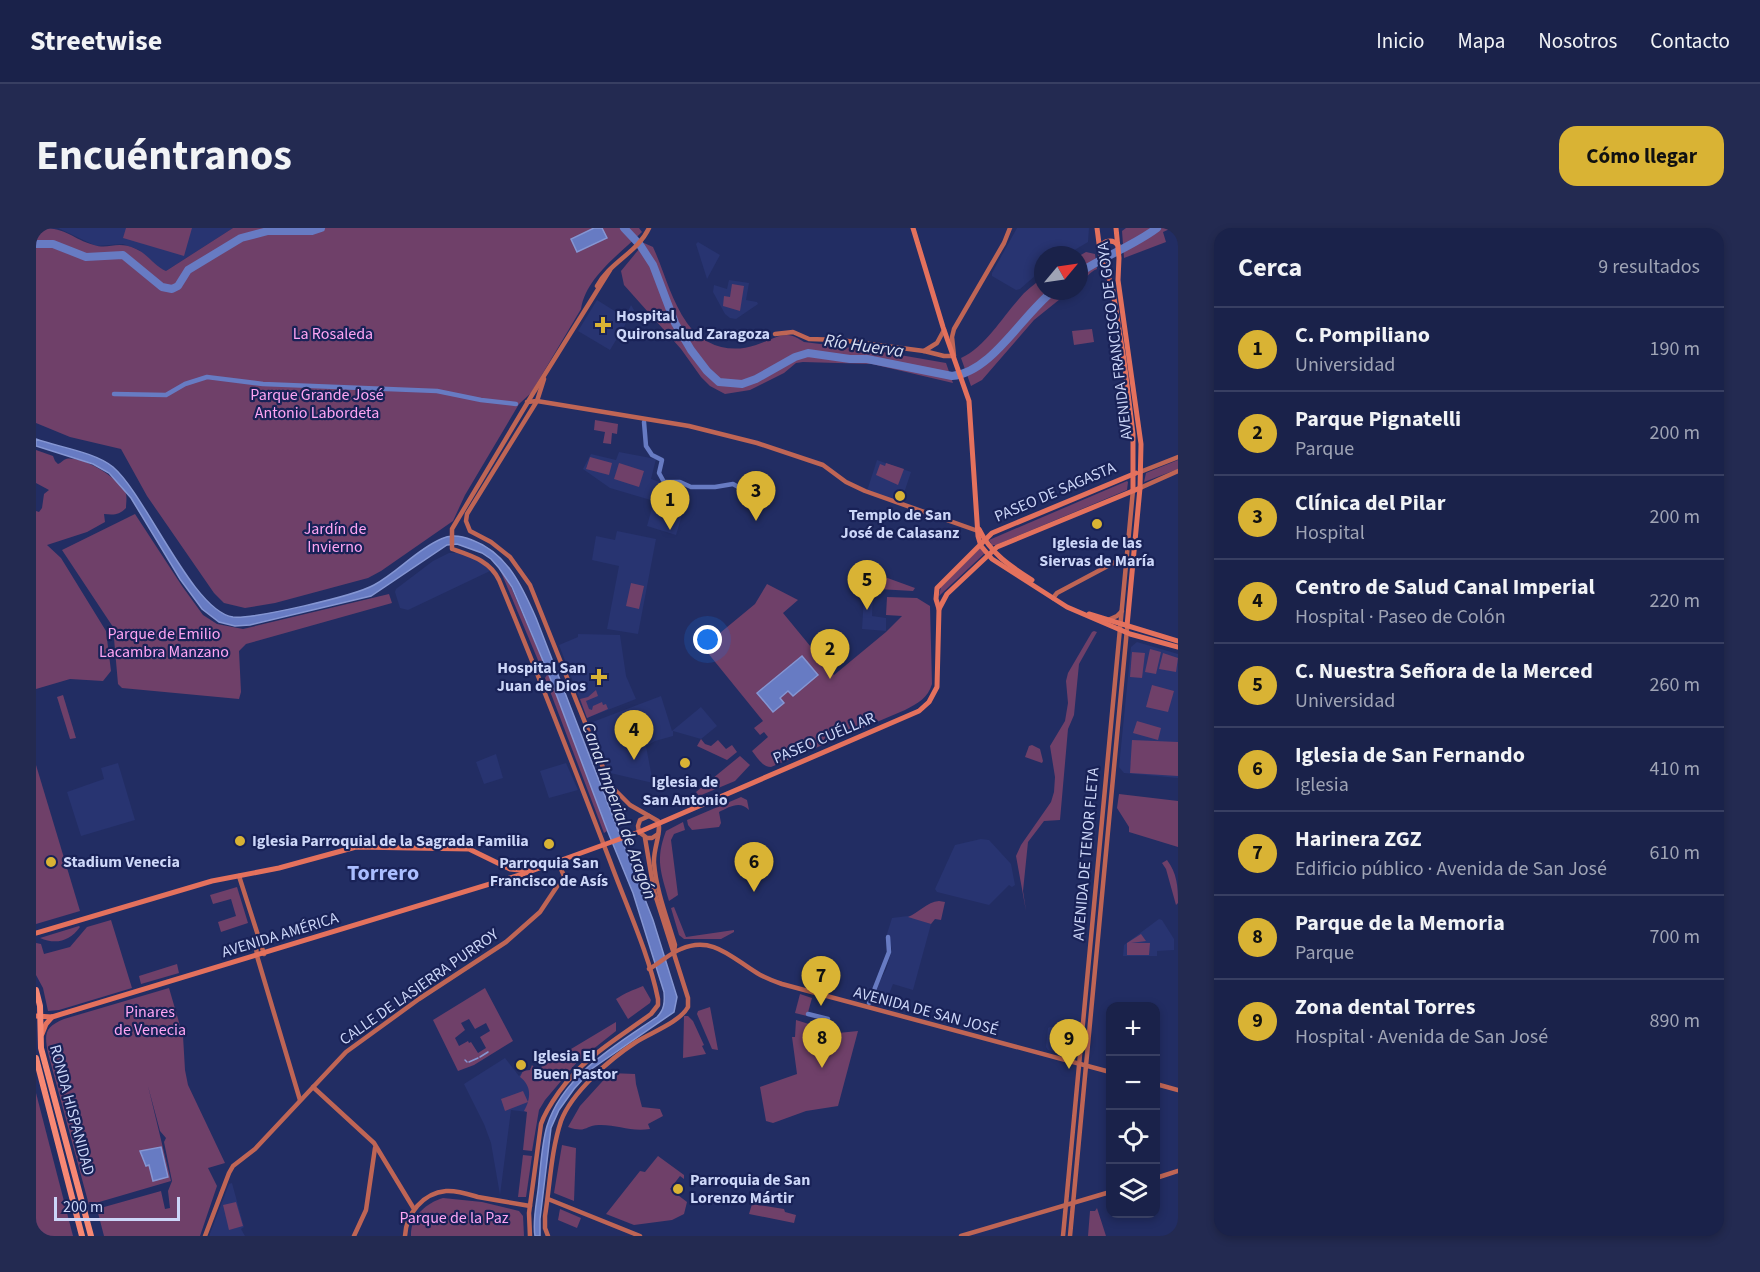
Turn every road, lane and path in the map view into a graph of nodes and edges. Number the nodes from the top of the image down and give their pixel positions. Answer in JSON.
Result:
{"nodes":[{"id":1,"x":913,"y":228,"type":"edge"},
{"id":2,"x":1010,"y":228,"type":"edge"},
{"id":3,"x":1097,"y":228,"type":"edge"},
{"id":4,"x":1116,"y":228,"type":"edge"},
{"id":5,"x":647,"y":229,"type":"edge"},
{"id":6,"x":1118,"y":245,"type":"junction"},
{"id":7,"x":1099,"y":246,"type":"junction"},
{"id":8,"x":1119,"y":260,"type":"junction"},
{"id":9,"x":1104,"y":265,"type":"junction"},
{"id":10,"x":944,"y":330,"type":"junction"},
{"id":11,"x":775,"y":334,"type":"dead end"},
{"id":12,"x":937,"y":343,"type":"junction"},
{"id":13,"x":924,"y":351,"type":"junction"},
{"id":14,"x":941,"y":355,"type":"junction"},
{"id":15,"x":955,"y":358,"type":"junction"},
{"id":16,"x":546,"y":373,"type":"junction"},
{"id":17,"x":537,"y":401,"type":"junction"},
{"id":18,"x":527,"y":402,"type":"junction"},
{"id":19,"x":1178,"y":457,"type":"edge"},
{"id":20,"x":1178,"y":471,"type":"edge"},
{"id":21,"x":1137,"y":473,"type":"junction"},
{"id":22,"x":1136,"y":489,"type":"junction"},
{"id":23,"x":978,"y":530,"type":"junction"},
{"id":24,"x":982,"y":542,"type":"junction"},
{"id":25,"x":990,"y":552,"type":"junction"},
{"id":26,"x":1127,"y":559,"type":"junction"},
{"id":27,"x":1054,"y":597,"type":"junction"},
{"id":28,"x":944,"y":598,"type":"joint"},
{"id":29,"x":936,"y":599,"type":"joint"},
{"id":30,"x":939,"y":609,"type":"junction"},
{"id":31,"x":1122,"y":611,"type":"junction"},
{"id":32,"x":1108,"y":620,"type":"junction"},
{"id":33,"x":1124,"y":628,"type":"junction"},
{"id":34,"x":1178,"y":641,"type":"edge"},
{"id":35,"x":1178,"y":647,"type":"edge"},
{"id":36,"x":649,"y":816,"type":"junction"},
{"id":37,"x":659,"y":823,"type":"junction"},
{"id":38,"x":639,"y":832,"type":"junction"},
{"id":39,"x":658,"y":834,"type":"junction"},
{"id":40,"x":624,"y":837,"type":"joint"},
{"id":41,"x":645,"y":838,"type":"junction"},
{"id":42,"x":607,"y":844,"type":"junction"},
{"id":43,"x":558,"y":862,"type":"junction"},
{"id":44,"x":507,"y":867,"type":"junction"},
{"id":45,"x":528,"y":871,"type":"junction"},
{"id":46,"x":239,"y":876,"type":"junction"},
{"id":47,"x":505,"y":880,"type":"junction"},
{"id":48,"x":36,"y":933,"type":"edge"},
{"id":49,"x":258,"y":935,"type":"junction"},
{"id":50,"x":674,"y":952,"type":"junction"},
{"id":51,"x":264,"y":954,"type":"junction"},
{"id":52,"x":257,"y":956,"type":"junction"},
{"id":53,"x":651,"y":968,"type":"junction"},
{"id":54,"x":36,"y":990,"type":"edge"},
{"id":55,"x":38,"y":1017,"type":"edge"},
{"id":56,"x":52,"y":1017,"type":"junction"},
{"id":57,"x":41,"y":1048,"type":"junction"},
{"id":58,"x":36,"y":1058,"type":"edge"},
{"id":59,"x":1083,"y":1064,"type":"junction"},
{"id":60,"x":1106,"y":1071,"type":"edge"},
{"id":61,"x":1160,"y":1085,"type":"edge"},
{"id":62,"x":313,"y":1087,"type":"junction"},
{"id":63,"x":1178,"y":1089,"type":"edge"},
{"id":64,"x":300,"y":1100,"type":"junction"},
{"id":65,"x":375,"y":1145,"type":"junction"},
{"id":66,"x":1178,"y":1172,"type":"edge"},
{"id":67,"x":1160,"y":1177,"type":"edge"},
{"id":68,"x":1106,"y":1193,"type":"edge"},
{"id":69,"x":548,"y":1199,"type":"junction"},
{"id":70,"x":1073,"y":1203,"type":"junction"},
{"id":71,"x":1066,"y":1205,"type":"junction"},
{"id":72,"x":530,"y":1206,"type":"junction"},
{"id":73,"x":414,"y":1209,"type":"junction"},
{"id":74,"x":82,"y":1236,"type":"edge"},
{"id":75,"x":91,"y":1236,"type":"edge"},
{"id":76,"x":205,"y":1236,"type":"edge"},
{"id":77,"x":354,"y":1236,"type":"edge"},
{"id":78,"x":405,"y":1236,"type":"edge"},
{"id":79,"x":530,"y":1236,"type":"edge"},
{"id":80,"x":548,"y":1236,"type":"edge"},
{"id":81,"x":640,"y":1236,"type":"edge"},
{"id":82,"x":961,"y":1236,"type":"edge"},
{"id":83,"x":1063,"y":1236,"type":"edge"},
{"id":84,"x":1070,"y":1236,"type":"edge"}],
"edges":[{"from":1,"to":10,"type":"main road"},
{"from":2,"to":15,"type":"main road"},
{"from":3,"to":7,"type":"main road","name":"AVENIDA FRANCISCO DE GOYA"},
{"from":4,"to":6,"type":"main road","name":"AVENIDA FRANCISCO DE GOYA"},
{"from":5,"to":16,"type":"main road"},
{"from":6,"to":7,"type":"main road"},
{"from":6,"to":8,"type":"main road","name":"AVENIDA FRANCISCO DE GOYA"},
{"from":7,"to":9,"type":"main road","name":"AVENIDA FRANCISCO DE GOYA"},
{"from":8,"to":9,"type":"main road"},
{"from":8,"to":21,"type":"main road","name":"AVENIDA FRANCISCO DE GOYA"},
{"from":9,"to":21,"type":"main road","name":"AVENIDA FRANCISCO DE GOYA"},
{"from":10,"to":12,"type":"main road"},
{"from":10,"to":15,"type":"main road"},
{"from":11,"to":13,"type":"main road"},
{"from":12,"to":13,"type":"main road"},
{"from":12,"to":14,"type":"main road"},
{"from":13,"to":14,"type":"main road"},
{"from":14,"to":15,"type":"main road"},
{"from":15,"to":23,"type":"main road"},
{"from":16,"to":17,"type":"main road"},
{"from":16,"to":18,"type":"main road"},
{"from":17,"to":18,"type":"main road"},
{"from":17,"to":23,"type":"main road"},
{"from":17,"to":36,"type":"main road"},
{"from":18,"to":42,"type":"main road"},
{"from":19,"to":21,"type":"main road","name":"PASEO DE SAGASTA"},
{"from":20,"to":22,"type":"main road","name":"PASEO DE SAGASTA"},
{"from":21,"to":22,"type":"main road","name":"AVENIDA FRANCISCO DE GOYA"},
{"from":21,"to":24,"type":"main road","name":"PASEO DE SAGASTA"},
{"from":22,"to":25,"type":"main road","name":"PASEO DE SAGASTA"},
{"from":22,"to":26,"type":"main road","name":"AVENIDA DE TENOR FLETA"},
{"from":22,"to":33,"type":"main road","name":"AVENIDA DE TENOR FLETA"},
{"from":23,"to":24,"type":"main road"},
{"from":24,"to":25,"type":"main road"},
{"from":24,"to":29,"type":"main road","name":"PASEO DE SAGASTA"},
{"from":25,"to":27,"type":"main road"},
{"from":25,"to":28,"type":"main road","name":"PASEO DE SAGASTA"},
{"from":26,"to":27,"type":"main road"},
{"from":26,"to":31,"type":"main road","name":"AVENIDA DE TENOR FLETA"},
{"from":27,"to":32,"type":"main road"},
{"from":27,"to":33,"type":"main road"},
{"from":28,"to":30,"type":"main road","name":"PASEO CUÉLLAR"},
{"from":29,"to":30,"type":"main road","name":"PASEO CUÉLLAR"},
{"from":30,"to":37,"type":"main road","name":"PASEO CUÉLLAR"},
{"from":31,"to":32,"type":"main road"},
{"from":31,"to":33,"type":"main road","name":"AVENIDA DE TENOR FLETA"},
{"from":32,"to":33,"type":"main road"},
{"from":33,"to":34,"type":"main road"},
{"from":33,"to":35,"type":"main road"},
{"from":33,"to":59,"type":"main road","name":"AVENIDA DE TENOR FLETA"},
{"from":36,"to":37,"type":"main road"},
{"from":36,"to":38,"type":"main road"},
{"from":37,"to":38,"type":"main road","name":"PASEO CUÉLLAR"},
{"from":37,"to":39,"type":"main road"},
{"from":38,"to":40,"type":"main road","name":"PASEO CUÉLLAR"},
{"from":38,"to":41,"type":"main road"},
{"from":39,"to":41,"type":"main road"},
{"from":39,"to":50,"type":"main road"},
{"from":40,"to":42,"type":"main road","name":"AVENIDA AMÉRICA"},
{"from":41,"to":50,"type":"main road"},
{"from":42,"to":43,"type":"main road","name":"AVENIDA AMÉRICA"},
{"from":42,"to":53,"type":"main road"},
{"from":43,"to":45,"type":"main road","name":"AVENIDA AMÉRICA"},
{"from":43,"to":62,"type":"main road","name":"CALLE DE LASIERRA PURROY"},
{"from":44,"to":45,"type":"main road"},
{"from":44,"to":46,"type":"main road"},
{"from":44,"to":47,"type":"main road"},
{"from":45,"to":47,"type":"main road","name":"AVENIDA AMÉRICA"},
{"from":46,"to":48,"type":"main road"},
{"from":46,"to":49,"type":"main road"},
{"from":47,"to":51,"type":"main road","name":"AVENIDA AMÉRICA"},
{"from":49,"to":51,"type":"main road"},
{"from":49,"to":52,"type":"main road"},
{"from":50,"to":53,"type":"main road"},
{"from":50,"to":59,"type":"main road","name":"AVENIDA DE SAN JOSÉ"},
{"from":50,"to":69,"type":"main road"},
{"from":51,"to":52,"type":"main road","name":"AVENIDA AMÉRICA"},
{"from":52,"to":56,"type":"main road","name":"AVENIDA AMÉRICA"},
{"from":52,"to":64,"type":"main road"},
{"from":53,"to":72,"type":"main road"},
{"from":54,"to":55,"type":"highway","name":"RONDA HISPANIDAD"},
{"from":55,"to":56,"type":"main road","name":"AVENIDA AMÉRICA"},
{"from":55,"to":57,"type":"highway","name":"RONDA HISPANIDAD"},
{"from":56,"to":57,"type":"main road"},
{"from":57,"to":75,"type":"highway","name":"RONDA HISPANIDAD"},
{"from":58,"to":74,"type":"highway","name":"RONDA HISPANIDAD"},
{"from":59,"to":60,"type":"main road","name":"AVENIDA DE SAN JOSÉ"},
{"from":59,"to":70,"type":"main road","name":"AVENIDA DE TENOR FLETA"},
{"from":59,"to":71,"type":"main road","name":"AVENIDA DE TENOR FLETA"},
{"from":61,"to":63,"type":"main road"},
{"from":62,"to":64,"type":"main road","name":"CALLE DE LASIERRA PURROY"},
{"from":62,"to":65,"type":"main road"},
{"from":64,"to":76,"type":"main road","name":"CALLE DE LASIERRA PURROY"},
{"from":65,"to":73,"type":"main road"},
{"from":65,"to":77,"type":"main road"},
{"from":66,"to":67,"type":"main road"},
{"from":68,"to":70,"type":"main road"},
{"from":69,"to":80,"type":"main road"},
{"from":69,"to":81,"type":"main road"},
{"from":70,"to":71,"type":"main road"},
{"from":70,"to":84,"type":"main road","name":"AVENIDA DE TENOR FLETA"},
{"from":71,"to":82,"type":"main road"},
{"from":71,"to":83,"type":"main road","name":"AVENIDA DE TENOR FLETA"},
{"from":72,"to":73,"type":"main road"},
{"from":72,"to":79,"type":"main road"},
{"from":73,"to":78,"type":"main road"}]}
